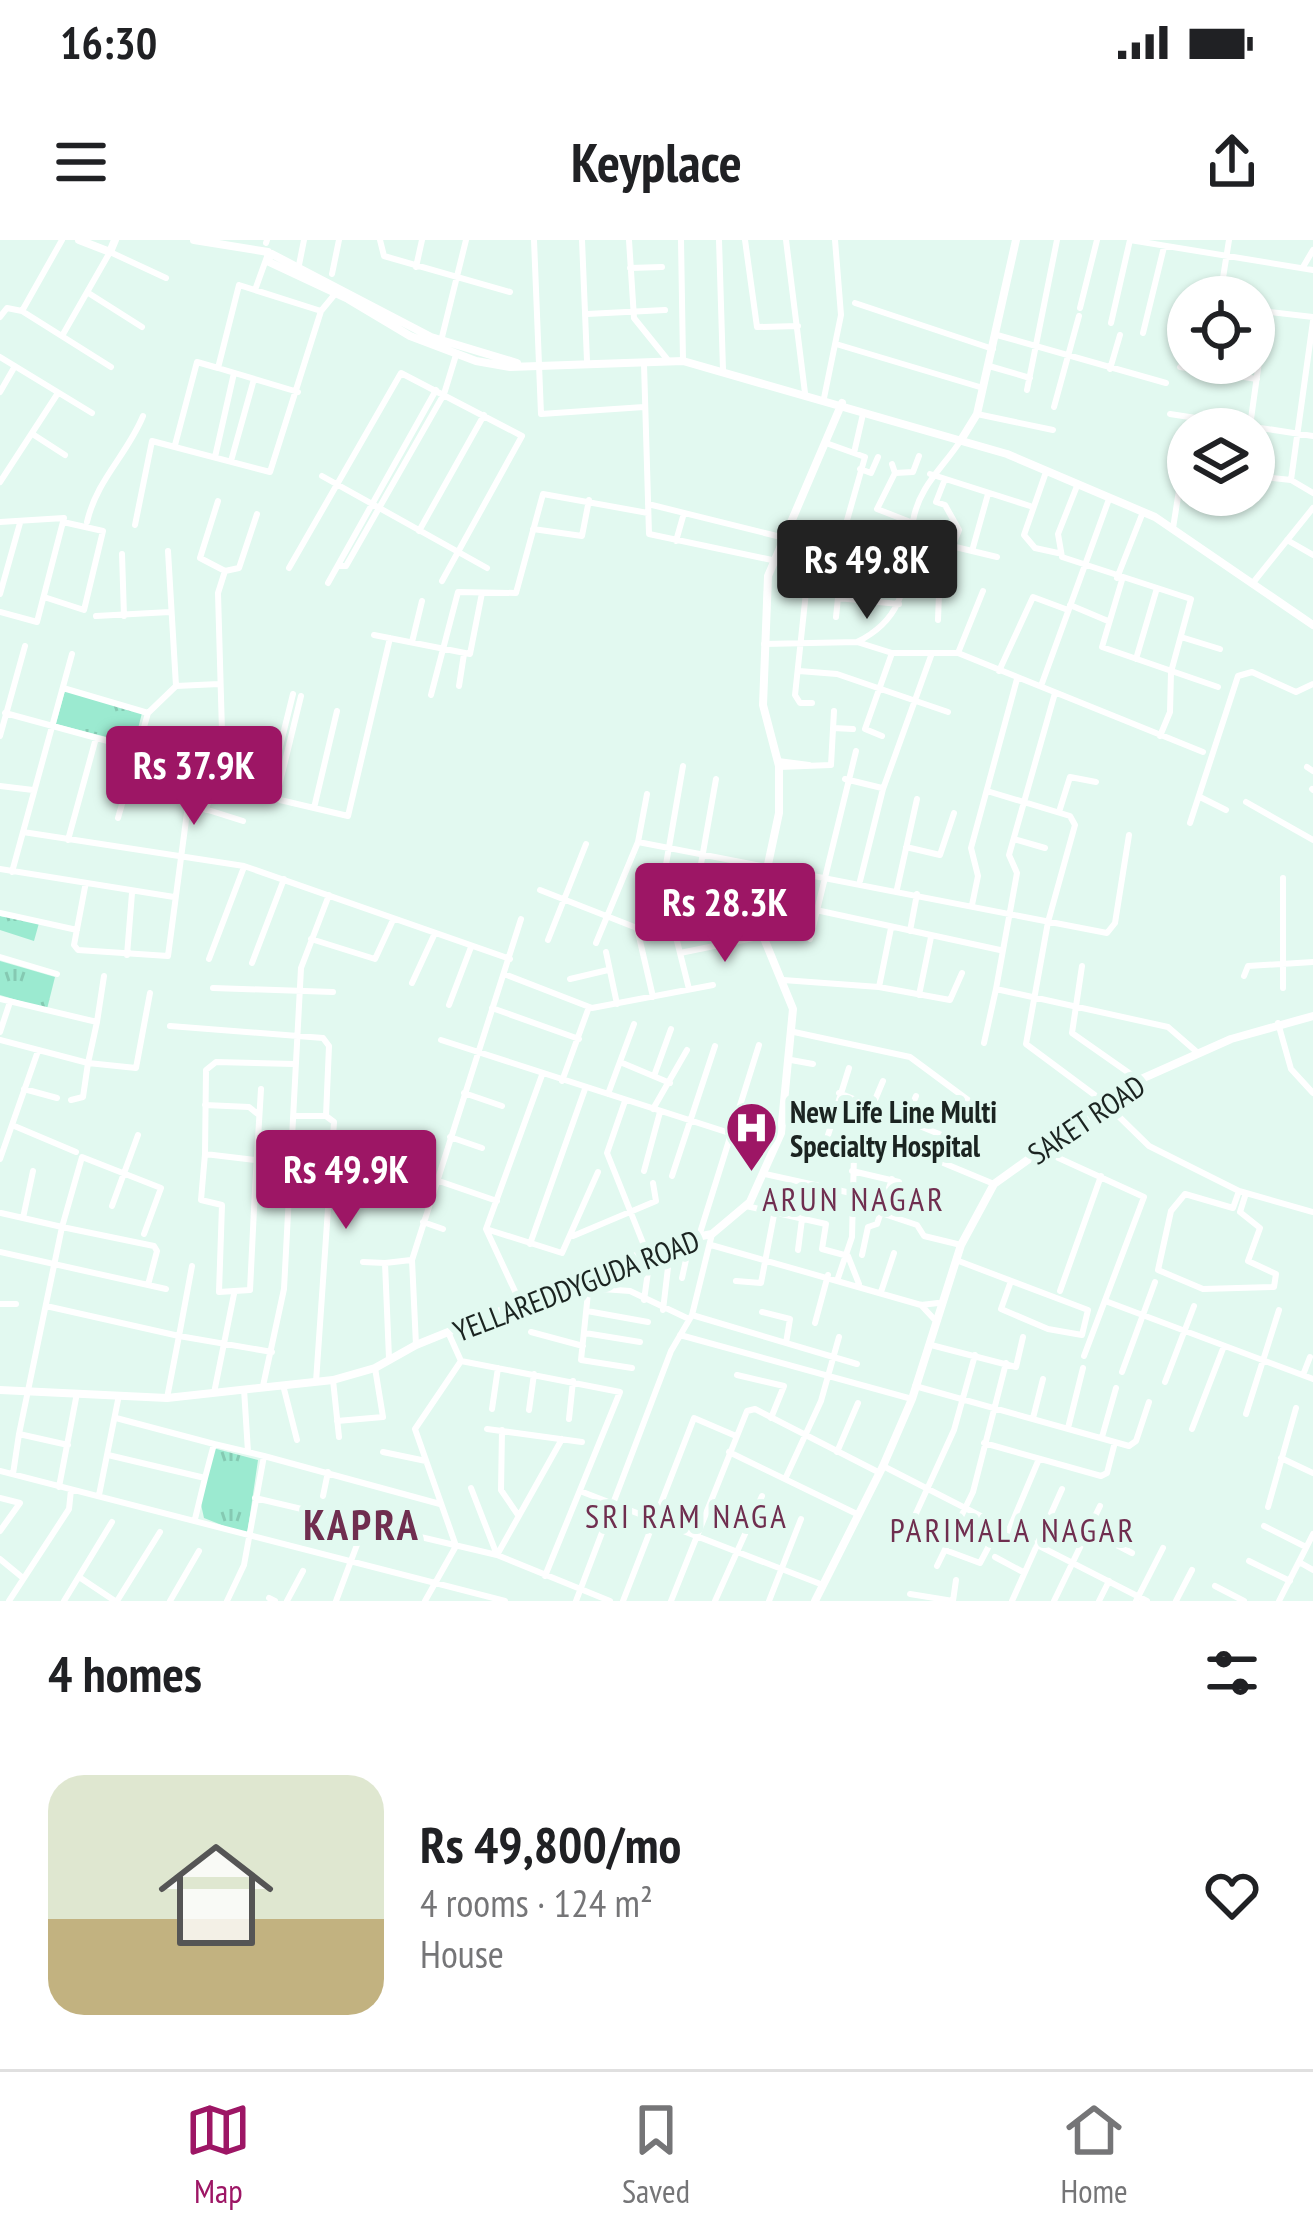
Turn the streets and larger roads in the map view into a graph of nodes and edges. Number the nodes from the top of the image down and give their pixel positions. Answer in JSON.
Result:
{"nodes":[{"id":1,"x":62,"y":240,"type":"edge"},
{"id":2,"x":79,"y":240,"type":"edge"},
{"id":3,"x":115,"y":240,"type":"edge"},
{"id":4,"x":194,"y":240,"type":"edge"},
{"id":5,"x":304,"y":240,"type":"edge"},
{"id":6,"x":339,"y":240,"type":"edge"},
{"id":7,"x":380,"y":240,"type":"edge"},
{"id":8,"x":422,"y":240,"type":"edge"},
{"id":9,"x":466,"y":240,"type":"edge"},
{"id":10,"x":534,"y":240,"type":"edge"},
{"id":11,"x":582,"y":240,"type":"edge"},
{"id":12,"x":629,"y":240,"type":"edge"},
{"id":13,"x":681,"y":240,"type":"edge"},
{"id":14,"x":719,"y":240,"type":"edge"},
{"id":15,"x":745,"y":240,"type":"edge"},
{"id":16,"x":786,"y":240,"type":"edge"},
{"id":17,"x":835,"y":240,"type":"edge"},
{"id":18,"x":1016,"y":240,"type":"edge"},
{"id":19,"x":1057,"y":240,"type":"edge"},
{"id":20,"x":1096,"y":240,"type":"edge"},
{"id":21,"x":1130,"y":240,"type":"edge"},
{"id":22,"x":1229,"y":240,"type":"edge"},
{"id":23,"x":220,"y":241,"type":"edge"},
{"id":24,"x":1150,"y":242,"type":"edge"},
{"id":25,"x":267,"y":245,"type":"edge"},
{"id":26,"x":1164,"y":247,"type":"junction"},
{"id":27,"x":1313,"y":250,"type":"edge"},
{"id":28,"x":110,"y":252,"type":"junction"},
{"id":29,"x":1227,"y":257,"type":"junction"},
{"id":30,"x":299,"y":266,"type":"junction"},
{"id":31,"x":416,"y":267,"type":"junction"},
{"id":32,"x":662,"y":267,"type":"dead end"},
{"id":33,"x":1303,"y":267,"type":"junction"},
{"id":34,"x":630,"y":268,"type":"junction"},
{"id":35,"x":1313,"y":270,"type":"edge"},
{"id":36,"x":332,"y":274,"type":"dead end"},
{"id":37,"x":1224,"y":276,"type":"edge"},
{"id":38,"x":166,"y":278,"type":"dead end"},
{"id":39,"x":457,"y":281,"type":"junction"},
{"id":40,"x":338,"y":289,"type":"junction"},
{"id":41,"x":255,"y":290,"type":"junction"},
{"id":42,"x":510,"y":292,"type":"dead end"},
{"id":43,"x":89,"y":294,"type":"junction"},
{"id":44,"x":855,"y":303,"type":"dead end"},
{"id":45,"x":665,"y":310,"type":"dead end"},
{"id":46,"x":22,"y":311,"type":"junction"},
{"id":47,"x":321,"y":311,"type":"junction"},
{"id":48,"x":632,"y":312,"type":"junction"},
{"id":49,"x":1275,"y":313,"type":"edge"},
{"id":50,"x":586,"y":314,"type":"junction"},
{"id":51,"x":0,"y":317,"type":"edge"},
{"id":52,"x":1313,"y":319,"type":"edge"},
{"id":53,"x":1112,"y":323,"type":"dead end"},
{"id":54,"x":142,"y":326,"type":"dead end"},
{"id":55,"x":798,"y":326,"type":"junction"},
{"id":56,"x":1143,"y":332,"type":"dead end"},
{"id":57,"x":997,"y":335,"type":"junction"},
{"id":58,"x":1120,"y":335,"type":"dead end"},
{"id":59,"x":62,"y":336,"type":"junction"},
{"id":60,"x":836,"y":344,"type":"junction"},
{"id":61,"x":440,"y":345,"type":"junction"},
{"id":62,"x":1037,"y":348,"type":"junction"},
{"id":63,"x":993,"y":349,"type":"junction"},
{"id":64,"x":456,"y":355,"type":"junction"},
{"id":65,"x":1067,"y":356,"type":"junction"},
{"id":66,"x":0,"y":357,"type":"edge"},
{"id":67,"x":644,"y":359,"type":"junction"},
{"id":68,"x":668,"y":359,"type":"junction"},
{"id":69,"x":586,"y":361,"type":"junction"},
{"id":70,"x":683,"y":361,"type":"junction"},
{"id":71,"x":540,"y":363,"type":"junction"},
{"id":72,"x":519,"y":364,"type":"junction"},
{"id":73,"x":989,"y":365,"type":"junction"},
{"id":74,"x":15,"y":366,"type":"junction"},
{"id":75,"x":111,"y":367,"type":"dead end"},
{"id":76,"x":218,"y":368,"type":"junction"},
{"id":77,"x":1110,"y":369,"type":"junction"},
{"id":78,"x":723,"y":370,"type":"junction"},
{"id":79,"x":234,"y":373,"type":"junction"},
{"id":80,"x":1030,"y":378,"type":"junction"},
{"id":81,"x":254,"y":379,"type":"junction"},
{"id":82,"x":1166,"y":383,"type":"dead end"},
{"id":83,"x":983,"y":388,"type":"junction"},
{"id":84,"x":1027,"y":390,"type":"dead end"},
{"id":85,"x":0,"y":392,"type":"edge"},
{"id":86,"x":298,"y":392,"type":"junction"},
{"id":87,"x":439,"y":392,"type":"junction"},
{"id":88,"x":58,"y":393,"type":"junction"},
{"id":89,"x":805,"y":393,"type":"junction"},
{"id":90,"x":824,"y":398,"type":"junction"},
{"id":91,"x":842,"y":404,"type":"junction"},
{"id":92,"x":644,"y":407,"type":"junction"},
{"id":93,"x":1054,"y":407,"type":"dead end"},
{"id":94,"x":864,"y":410,"type":"junction"},
{"id":95,"x":92,"y":413,"type":"dead end"},
{"id":96,"x":977,"y":414,"type":"junction"},
{"id":97,"x":484,"y":415,"type":"junction"},
{"id":98,"x":143,"y":416,"type":"dead end"},
{"id":99,"x":1053,"y":430,"type":"dead end"},
{"id":100,"x":1275,"y":431,"type":"edge"},
{"id":101,"x":1297,"y":434,"type":"junction"},
{"id":102,"x":34,"y":435,"type":"junction"},
{"id":103,"x":1313,"y":436,"type":"edge"},
{"id":104,"x":961,"y":440,"type":"junction"},
{"id":105,"x":824,"y":442,"type":"junction"},
{"id":106,"x":175,"y":445,"type":"junction"},
{"id":107,"x":854,"y":453,"type":"junction"},
{"id":108,"x":65,"y":455,"type":"dead end"},
{"id":109,"x":919,"y":456,"type":"dead end"},
{"id":110,"x":215,"y":457,"type":"junction"},
{"id":111,"x":878,"y":457,"type":"dead end"},
{"id":112,"x":231,"y":461,"type":"junction"},
{"id":113,"x":892,"y":464,"type":"dead end"},
{"id":114,"x":860,"y":469,"type":"junction"},
{"id":115,"x":1046,"y":472,"type":"junction"},
{"id":116,"x":895,"y":473,"type":"junction"},
{"id":117,"x":930,"y":474,"type":"junction"},
{"id":118,"x":322,"y":476,"type":"dead end"},
{"id":119,"x":1275,"y":478,"type":"edge"},
{"id":120,"x":945,"y":479,"type":"junction"},
{"id":121,"x":1292,"y":480,"type":"junction"},
{"id":122,"x":0,"y":482,"type":"edge"},
{"id":123,"x":337,"y":484,"type":"junction"},
{"id":124,"x":1077,"y":486,"type":"junction"},
{"id":125,"x":988,"y":494,"type":"junction"},
{"id":126,"x":1313,"y":494,"type":"edge"},
{"id":127,"x":1109,"y":499,"type":"junction"},
{"id":128,"x":589,"y":500,"type":"junction"},
{"id":129,"x":218,"y":501,"type":"dead end"},
{"id":130,"x":375,"y":506,"type":"junction"},
{"id":131,"x":1030,"y":506,"type":"junction"},
{"id":132,"x":1313,"y":508,"type":"edge"},
{"id":133,"x":648,"y":509,"type":"junction"},
{"id":134,"x":1144,"y":512,"type":"junction"},
{"id":135,"x":684,"y":513,"type":"junction"},
{"id":136,"x":257,"y":514,"type":"dead end"},
{"id":137,"x":1175,"y":516,"type":"edge"},
{"id":138,"x":0,"y":522,"type":"edge"},
{"id":139,"x":87,"y":522,"type":"dead end"},
{"id":140,"x":20,"y":523,"type":"junction"},
{"id":141,"x":63,"y":523,"type":"junction"},
{"id":142,"x":913,"y":523,"type":"junction"},
{"id":143,"x":135,"y":525,"type":"dead end"},
{"id":144,"x":847,"y":525,"type":"junction"},
{"id":145,"x":1173,"y":528,"type":"junction"},
{"id":146,"x":533,"y":529,"type":"junction"},
{"id":147,"x":419,"y":531,"type":"junction"},
{"id":148,"x":875,"y":533,"type":"junction"},
{"id":149,"x":781,"y":537,"type":"junction"},
{"id":150,"x":914,"y":537,"type":"junction"},
{"id":151,"x":1287,"y":540,"type":"junction"},
{"id":152,"x":676,"y":541,"type":"junction"},
{"id":153,"x":860,"y":543,"type":"dead end"},
{"id":154,"x":952,"y":547,"type":"junction"},
{"id":155,"x":168,"y":551,"type":"dead end"},
{"id":156,"x":971,"y":551,"type":"junction"},
{"id":157,"x":458,"y":553,"type":"junction"},
{"id":158,"x":122,"y":554,"type":"dead end"},
{"id":159,"x":1060,"y":554,"type":"junction"},
{"id":160,"x":1313,"y":555,"type":"edge"},
{"id":161,"x":809,"y":556,"type":"junction"},
{"id":162,"x":998,"y":557,"type":"dead end"},
{"id":163,"x":772,"y":560,"type":"junction"},
{"id":164,"x":837,"y":560,"type":"dead end"},
{"id":165,"x":1083,"y":565,"type":"junction"},
{"id":166,"x":289,"y":568,"type":"dead end"},
{"id":167,"x":487,"y":568,"type":"dead end"},
{"id":168,"x":225,"y":571,"type":"junction"},
{"id":169,"x":950,"y":573,"type":"dead end"},
{"id":170,"x":908,"y":578,"type":"junction"},
{"id":171,"x":1119,"y":579,"type":"junction"},
{"id":172,"x":442,"y":581,"type":"dead end"},
{"id":173,"x":328,"y":583,"type":"dead end"},
{"id":174,"x":1252,"y":584,"type":"junction"},
{"id":175,"x":1157,"y":588,"type":"junction"},
{"id":176,"x":983,"y":591,"type":"dead end"},
{"id":177,"x":907,"y":592,"type":"junction"},
{"id":178,"x":482,"y":593,"type":"junction"},
{"id":179,"x":0,"y":595,"type":"edge"},
{"id":180,"x":43,"y":597,"type":"junction"},
{"id":181,"x":422,"y":602,"type":"dead end"},
{"id":182,"x":900,"y":604,"type":"junction"},
{"id":183,"x":1069,"y":608,"type":"junction"},
{"id":184,"x":0,"y":611,"type":"edge"},
{"id":185,"x":170,"y":612,"type":"junction"},
{"id":186,"x":96,"y":616,"type":"dead end"},
{"id":187,"x":124,"y":616,"type":"junction"},
{"id":188,"x":836,"y":617,"type":"dead end"},
{"id":189,"x":938,"y":620,"type":"dead end"},
{"id":190,"x":1108,"y":621,"type":"junction"},
{"id":191,"x":1313,"y":625,"type":"edge"},
{"id":192,"x":374,"y":635,"type":"dead end"},
{"id":193,"x":1181,"y":637,"type":"junction"},
{"id":194,"x":390,"y":638,"type":"junction"},
{"id":195,"x":412,"y":642,"type":"junction"},
{"id":196,"x":804,"y":642,"type":"junction"},
{"id":197,"x":857,"y":642,"type":"junction"},
{"id":198,"x":764,"y":644,"type":"junction"},
{"id":199,"x":25,"y":646,"type":"dead end"},
{"id":200,"x":444,"y":649,"type":"junction"},
{"id":201,"x":1220,"y":649,"type":"dead end"},
{"id":202,"x":892,"y":653,"type":"junction"},
{"id":203,"x":932,"y":653,"type":"junction"},
{"id":204,"x":958,"y":653,"type":"junction"},
{"id":205,"x":72,"y":654,"type":"dead end"},
{"id":206,"x":464,"y":654,"type":"junction"},
{"id":207,"x":1136,"y":659,"type":"junction"},
{"id":208,"x":800,"y":671,"type":"junction"},
{"id":209,"x":999,"y":671,"type":"junction"},
{"id":210,"x":1171,"y":673,"type":"junction"},
{"id":211,"x":1017,"y":679,"type":"junction"},
{"id":212,"x":219,"y":684,"type":"junction"},
{"id":213,"x":1313,"y":684,"type":"edge"},
{"id":214,"x":176,"y":686,"type":"junction"},
{"id":215,"x":459,"y":686,"type":"dead end"},
{"id":216,"x":1041,"y":686,"type":"junction"},
{"id":217,"x":1218,"y":687,"type":"dead end"},
{"id":218,"x":63,"y":688,"type":"junction"},
{"id":219,"x":878,"y":688,"type":"junction"},
{"id":220,"x":1055,"y":693,"type":"junction"},
{"id":221,"x":297,"y":695,"type":"dead end"},
{"id":222,"x":431,"y":695,"type":"dead end"},
{"id":223,"x":916,"y":701,"type":"junction"},
{"id":224,"x":812,"y":703,"type":"dead end"},
{"id":225,"x":150,"y":711,"type":"junction"},
{"id":226,"x":834,"y":711,"type":"dead end"},
{"id":227,"x":337,"y":712,"type":"dead end"},
{"id":228,"x":948,"y":712,"type":"dead end"},
{"id":229,"x":5,"y":713,"type":"junction"},
{"id":230,"x":292,"y":717,"type":"junction"},
{"id":231,"x":53,"y":725,"type":"junction"},
{"id":232,"x":833,"y":728,"type":"junction"},
{"id":233,"x":853,"y":729,"type":"dead end"},
{"id":234,"x":0,"y":736,"type":"edge"},
{"id":235,"x":882,"y":736,"type":"dead end"},
{"id":236,"x":1160,"y":736,"type":"junction"},
{"id":237,"x":96,"y":737,"type":"junction"},
{"id":238,"x":136,"y":749,"type":"junction"},
{"id":239,"x":856,"y":751,"type":"dead end"},
{"id":240,"x":1203,"y":752,"type":"dead end"},
{"id":241,"x":220,"y":761,"type":"dead end"},
{"id":242,"x":779,"y":764,"type":"junction"},
{"id":243,"x":683,"y":766,"type":"dead end"},
{"id":244,"x":716,"y":779,"type":"dead end"},
{"id":245,"x":845,"y":779,"type":"junction"},
{"id":246,"x":271,"y":782,"type":"junction"},
{"id":247,"x":1096,"y":782,"type":"dead end"},
{"id":248,"x":0,"y":786,"type":"edge"},
{"id":249,"x":884,"y":789,"type":"junction"},
{"id":250,"x":33,"y":790,"type":"junction"},
{"id":251,"x":987,"y":791,"type":"junction"},
{"id":252,"x":277,"y":794,"type":"junction"},
{"id":253,"x":646,"y":794,"type":"dead end"},
{"id":254,"x":1200,"y":797,"type":"junction"},
{"id":255,"x":917,"y":799,"type":"dead end"},
{"id":256,"x":1246,"y":802,"type":"dead end"},
{"id":257,"x":1023,"y":803,"type":"junction"},
{"id":258,"x":188,"y":805,"type":"junction"},
{"id":259,"x":314,"y":808,"type":"junction"},
{"id":260,"x":206,"y":810,"type":"junction"},
{"id":261,"x":1226,"y":810,"type":"dead end"},
{"id":262,"x":1059,"y":812,"type":"junction"},
{"id":263,"x":955,"y":814,"type":"dead end"},
{"id":264,"x":118,"y":818,"type":"dead end"},
{"id":265,"x":243,"y":821,"type":"dead end"},
{"id":266,"x":1190,"y":823,"type":"dead end"},
{"id":267,"x":22,"y":832,"type":"junction"},
{"id":268,"x":1129,"y":836,"type":"dead end"},
{"id":269,"x":1014,"y":839,"type":"junction"},
{"id":270,"x":68,"y":840,"type":"junction"},
{"id":271,"x":1313,"y":840,"type":"edge"},
{"id":272,"x":638,"y":842,"type":"junction"},
{"id":273,"x":586,"y":844,"type":"dead end"},
{"id":274,"x":669,"y":846,"type":"junction"},
{"id":275,"x":906,"y":847,"type":"junction"},
{"id":276,"x":1045,"y":848,"type":"dead end"},
{"id":277,"x":704,"y":853,"type":"junction"},
{"id":278,"x":179,"y":854,"type":"junction"},
{"id":279,"x":769,"y":865,"type":"junction"},
{"id":280,"x":244,"y":866,"type":"junction"},
{"id":281,"x":0,"y":869,"type":"edge"},
{"id":282,"x":12,"y":872,"type":"junction"},
{"id":283,"x":824,"y":874,"type":"junction"},
{"id":284,"x":664,"y":876,"type":"dead end"},
{"id":285,"x":1282,"y":878,"type":"dead end"},
{"id":286,"x":284,"y":879,"type":"junction"},
{"id":287,"x":698,"y":881,"type":"dead end"},
{"id":288,"x":860,"y":881,"type":"junction"},
{"id":289,"x":85,"y":887,"type":"junction"},
{"id":290,"x":897,"y":889,"type":"junction"},
{"id":291,"x":540,"y":890,"type":"dead end"},
{"id":292,"x":132,"y":892,"type":"junction"},
{"id":293,"x":917,"y":894,"type":"junction"},
{"id":294,"x":329,"y":896,"type":"junction"},
{"id":295,"x":174,"y":897,"type":"junction"},
{"id":296,"x":761,"y":897,"type":"junction"},
{"id":297,"x":564,"y":901,"type":"junction"},
{"id":298,"x":972,"y":905,"type":"junction"},
{"id":299,"x":816,"y":910,"type":"junction"},
{"id":300,"x":1008,"y":913,"type":"junction"},
{"id":301,"x":0,"y":914,"type":"edge"},
{"id":302,"x":606,"y":918,"type":"junction"},
{"id":303,"x":393,"y":919,"type":"junction"},
{"id":304,"x":521,"y":919,"type":"dead end"},
{"id":305,"x":672,"y":921,"type":"junction"},
{"id":306,"x":1048,"y":922,"type":"junction"},
{"id":307,"x":637,"y":928,"type":"junction"},
{"id":308,"x":891,"y":928,"type":"junction"},
{"id":309,"x":76,"y":930,"type":"junction"},
{"id":310,"x":910,"y":932,"type":"junction"},
{"id":311,"x":435,"y":933,"type":"junction"},
{"id":312,"x":763,"y":936,"type":"junction"},
{"id":313,"x":931,"y":937,"type":"junction"},
{"id":314,"x":311,"y":939,"type":"junction"},
{"id":315,"x":810,"y":939,"type":"dead end"},
{"id":316,"x":548,"y":940,"type":"dead end"},
{"id":317,"x":596,"y":943,"type":"dead end"},
{"id":318,"x":472,"y":946,"type":"junction"},
{"id":319,"x":1000,"y":950,"type":"junction"},
{"id":320,"x":606,"y":952,"type":"dead end"},
{"id":321,"x":680,"y":953,"type":"junction"},
{"id":322,"x":127,"y":956,"type":"junction"},
{"id":323,"x":0,"y":957,"type":"edge"},
{"id":324,"x":209,"y":959,"type":"dead end"},
{"id":325,"x":510,"y":959,"type":"junction"},
{"id":326,"x":1283,"y":962,"type":"junction"},
{"id":327,"x":1313,"y":962,"type":"edge"},
{"id":328,"x":252,"y":963,"type":"dead end"},
{"id":329,"x":1082,"y":966,"type":"dead end"},
{"id":330,"x":608,"y":970,"type":"junction"},
{"id":331,"x":962,"y":973,"type":"dead end"},
{"id":332,"x":57,"y":974,"type":"dead end"},
{"id":333,"x":504,"y":974,"type":"junction"},
{"id":334,"x":104,"y":976,"type":"dead end"},
{"id":335,"x":1244,"y":976,"type":"dead end"},
{"id":336,"x":570,"y":979,"type":"dead end"},
{"id":337,"x":412,"y":983,"type":"dead end"},
{"id":338,"x":784,"y":983,"type":"junction"},
{"id":339,"x":713,"y":985,"type":"dead end"},
{"id":340,"x":879,"y":987,"type":"junction"},
{"id":341,"x":213,"y":988,"type":"dead end"},
{"id":342,"x":1283,"y":988,"type":"dead end"},
{"id":343,"x":689,"y":989,"type":"junction"},
{"id":344,"x":996,"y":989,"type":"junction"},
{"id":345,"x":298,"y":992,"type":"junction"},
{"id":346,"x":333,"y":992,"type":"dead end"},
{"id":347,"x":149,"y":993,"type":"dead end"},
{"id":348,"x":919,"y":995,"type":"junction"},
{"id":349,"x":653,"y":997,"type":"junction"},
{"id":350,"x":0,"y":998,"type":"edge"},
{"id":351,"x":1032,"y":1000,"type":"junction"},
{"id":352,"x":10,"y":1001,"type":"junction"},
{"id":353,"x":616,"y":1004,"type":"junction"},
{"id":354,"x":449,"y":1005,"type":"dead end"},
{"id":355,"x":592,"y":1007,"type":"junction"},
{"id":356,"x":492,"y":1008,"type":"junction"},
{"id":357,"x":1074,"y":1008,"type":"junction"},
{"id":358,"x":1313,"y":1016,"type":"edge"},
{"id":359,"x":97,"y":1022,"type":"junction"},
{"id":360,"x":1278,"y":1022,"type":"junction"},
{"id":361,"x":634,"y":1024,"type":"dead end"},
{"id":362,"x":170,"y":1026,"type":"dead end"},
{"id":363,"x":670,"y":1029,"type":"dead end"},
{"id":364,"x":794,"y":1032,"type":"junction"},
{"id":365,"x":296,"y":1034,"type":"junction"},
{"id":366,"x":0,"y":1036,"type":"edge"},
{"id":367,"x":579,"y":1039,"type":"junction"},
{"id":368,"x":441,"y":1040,"type":"dead end"},
{"id":369,"x":984,"y":1043,"type":"dead end"},
{"id":370,"x":759,"y":1045,"type":"dead end"},
{"id":371,"x":715,"y":1046,"type":"dead end"},
{"id":372,"x":687,"y":1050,"type":"dead end"},
{"id":373,"x":38,"y":1051,"type":"junction"},
{"id":374,"x":478,"y":1053,"type":"junction"},
{"id":375,"x":1198,"y":1053,"type":"junction"},
{"id":376,"x":791,"y":1060,"type":"junction"},
{"id":377,"x":620,"y":1062,"type":"junction"},
{"id":378,"x":88,"y":1063,"type":"junction"},
{"id":379,"x":294,"y":1064,"type":"junction"},
{"id":380,"x":813,"y":1064,"type":"dead end"},
{"id":381,"x":849,"y":1068,"type":"dead end"},
{"id":382,"x":542,"y":1075,"type":"junction"},
{"id":383,"x":654,"y":1076,"type":"junction"},
{"id":384,"x":1139,"y":1080,"type":"junction"},
{"id":385,"x":562,"y":1081,"type":"junction"},
{"id":386,"x":884,"y":1081,"type":"dead end"},
{"id":387,"x":670,"y":1083,"type":"junction"},
{"id":388,"x":586,"y":1088,"type":"junction"},
{"id":389,"x":24,"y":1089,"type":"junction"},
{"id":390,"x":260,"y":1089,"type":"dead end"},
{"id":391,"x":464,"y":1093,"type":"junction"},
{"id":392,"x":839,"y":1093,"type":"junction"},
{"id":393,"x":1313,"y":1093,"type":"edge"},
{"id":394,"x":607,"y":1095,"type":"junction"},
{"id":395,"x":916,"y":1096,"type":"dead end"},
{"id":396,"x":57,"y":1098,"type":"dead end"},
{"id":397,"x":70,"y":1100,"type":"dead end"},
{"id":398,"x":968,"y":1100,"type":"dead end"},
{"id":399,"x":626,"y":1101,"type":"junction"},
{"id":400,"x":1104,"y":1102,"type":"junction"},
{"id":401,"x":205,"y":1105,"type":"junction"},
{"id":402,"x":502,"y":1106,"type":"dead end"},
{"id":403,"x":872,"y":1107,"type":"junction"},
{"id":404,"x":657,"y":1111,"type":"junction"},
{"id":405,"x":259,"y":1114,"type":"junction"},
{"id":406,"x":326,"y":1115,"type":"junction"},
{"id":407,"x":294,"y":1117,"type":"junction"},
{"id":408,"x":784,"y":1117,"type":"junction"},
{"id":409,"x":691,"y":1120,"type":"junction"},
{"id":410,"x":906,"y":1120,"type":"junction"},
{"id":411,"x":12,"y":1125,"type":"junction"},
{"id":412,"x":829,"y":1126,"type":"junction"},
{"id":413,"x":729,"y":1133,"type":"junction"},
{"id":414,"x":5,"y":1135,"type":"edge"},
{"id":415,"x":138,"y":1135,"type":"dead end"},
{"id":416,"x":450,"y":1137,"type":"junction"},
{"id":417,"x":901,"y":1146,"type":"dead end"},
{"id":418,"x":482,"y":1148,"type":"dead end"},
{"id":419,"x":777,"y":1148,"type":"junction"},
{"id":420,"x":1039,"y":1150,"type":"junction"},
{"id":421,"x":76,"y":1152,"type":"dead end"},
{"id":422,"x":205,"y":1154,"type":"junction"},
{"id":423,"x":0,"y":1159,"type":"edge"},
{"id":424,"x":255,"y":1160,"type":"junction"},
{"id":425,"x":940,"y":1160,"type":"junction"},
{"id":426,"x":33,"y":1171,"type":"dead end"},
{"id":427,"x":644,"y":1171,"type":"dead end"},
{"id":428,"x":852,"y":1171,"type":"junction"},
{"id":429,"x":598,"y":1172,"type":"dead end"},
{"id":430,"x":124,"y":1173,"type":"junction"},
{"id":431,"x":765,"y":1174,"type":"junction"},
{"id":432,"x":672,"y":1176,"type":"dead end"},
{"id":433,"x":1101,"y":1176,"type":"junction"},
{"id":434,"x":436,"y":1180,"type":"junction"},
{"id":435,"x":653,"y":1183,"type":"dead end"},
{"id":436,"x":994,"y":1184,"type":"junction"},
{"id":437,"x":255,"y":1189,"type":"junction"},
{"id":438,"x":290,"y":1191,"type":"junction"},
{"id":439,"x":1242,"y":1192,"type":"junction"},
{"id":440,"x":851,"y":1193,"type":"junction"},
{"id":441,"x":497,"y":1201,"type":"junction"},
{"id":442,"x":744,"y":1205,"type":"junction"},
{"id":443,"x":112,"y":1206,"type":"dead end"},
{"id":444,"x":1237,"y":1210,"type":"junction"},
{"id":445,"x":631,"y":1212,"type":"junction"},
{"id":446,"x":1313,"y":1212,"type":"edge"},
{"id":447,"x":2,"y":1213,"type":"edge"},
{"id":448,"x":881,"y":1213,"type":"junction"},
{"id":449,"x":774,"y":1215,"type":"junction"},
{"id":450,"x":23,"y":1217,"type":"junction"},
{"id":451,"x":802,"y":1219,"type":"junction"},
{"id":452,"x":423,"y":1222,"type":"junction"},
{"id":453,"x":62,"y":1227,"type":"junction"},
{"id":454,"x":442,"y":1228,"type":"dead end"},
{"id":455,"x":486,"y":1229,"type":"junction"},
{"id":456,"x":144,"y":1234,"type":"dead end"},
{"id":457,"x":712,"y":1234,"type":"junction"},
{"id":458,"x":573,"y":1236,"type":"junction"},
{"id":459,"x":695,"y":1236,"type":"junction"},
{"id":460,"x":671,"y":1242,"type":"junction"},
{"id":461,"x":530,"y":1244,"type":"junction"},
{"id":462,"x":711,"y":1245,"type":"junction"},
{"id":463,"x":961,"y":1245,"type":"junction"},
{"id":464,"x":798,"y":1250,"type":"dead end"},
{"id":465,"x":0,"y":1252,"type":"edge"},
{"id":466,"x":649,"y":1252,"type":"junction"},
{"id":467,"x":894,"y":1252,"type":"dead end"},
{"id":468,"x":862,"y":1255,"type":"dead end"},
{"id":469,"x":848,"y":1256,"type":"junction"},
{"id":470,"x":412,"y":1260,"type":"junction"},
{"id":471,"x":956,"y":1260,"type":"junction"},
{"id":472,"x":363,"y":1262,"type":"dead end"},
{"id":473,"x":766,"y":1262,"type":"junction"},
{"id":474,"x":385,"y":1263,"type":"junction"},
{"id":475,"x":54,"y":1264,"type":"junction"},
{"id":476,"x":192,"y":1266,"type":"dead end"},
{"id":477,"x":590,"y":1274,"type":"junction"},
{"id":478,"x":828,"y":1275,"type":"junction"},
{"id":479,"x":682,"y":1278,"type":"dead end"},
{"id":480,"x":838,"y":1278,"type":"junction"},
{"id":481,"x":736,"y":1281,"type":"dead end"},
{"id":482,"x":1011,"y":1281,"type":"junction"},
{"id":483,"x":1155,"y":1282,"type":"dead end"},
{"id":484,"x":859,"y":1284,"type":"junction"},
{"id":485,"x":148,"y":1285,"type":"junction"},
{"id":486,"x":166,"y":1288,"type":"dead end"},
{"id":487,"x":590,"y":1288,"type":"junction"},
{"id":488,"x":1060,"y":1291,"type":"dead end"},
{"id":489,"x":881,"y":1292,"type":"junction"},
{"id":490,"x":234,"y":1294,"type":"junction"},
{"id":491,"x":644,"y":1300,"type":"junction"},
{"id":492,"x":520,"y":1302,"type":"junction"},
{"id":493,"x":1108,"y":1302,"type":"junction"},
{"id":494,"x":0,"y":1304,"type":"edge"},
{"id":495,"x":16,"y":1304,"type":"dead end"},
{"id":496,"x":921,"y":1305,"type":"junction"},
{"id":497,"x":46,"y":1306,"type":"junction"},
{"id":498,"x":1194,"y":1306,"type":"dead end"},
{"id":499,"x":663,"y":1310,"type":"junction"},
{"id":500,"x":937,"y":1310,"type":"junction"},
{"id":501,"x":1279,"y":1310,"type":"dead end"},
{"id":502,"x":587,"y":1311,"type":"junction"},
{"id":503,"x":762,"y":1312,"type":"dead end"},
{"id":504,"x":1143,"y":1316,"type":"junction"},
{"id":505,"x":691,"y":1317,"type":"junction"},
{"id":506,"x":648,"y":1322,"type":"dead end"},
{"id":507,"x":815,"y":1323,"type":"dead end"},
{"id":508,"x":1184,"y":1331,"type":"junction"},
{"id":509,"x":448,"y":1332,"type":"junction"},
{"id":510,"x":531,"y":1332,"type":"dead end"},
{"id":511,"x":747,"y":1332,"type":"junction"},
{"id":512,"x":584,"y":1334,"type":"junction"},
{"id":513,"x":680,"y":1335,"type":"junction"},
{"id":514,"x":179,"y":1336,"type":"junction"},
{"id":515,"x":838,"y":1337,"type":"dead end"},
{"id":516,"x":1023,"y":1337,"type":"dead end"},
{"id":517,"x":640,"y":1342,"type":"dead end"},
{"id":518,"x":786,"y":1343,"type":"junction"},
{"id":519,"x":224,"y":1344,"type":"junction"},
{"id":520,"x":927,"y":1344,"type":"junction"},
{"id":521,"x":416,"y":1345,"type":"junction"},
{"id":522,"x":583,"y":1346,"type":"junction"},
{"id":523,"x":1224,"y":1346,"type":"junction"},
{"id":524,"x":272,"y":1352,"type":"junction"},
{"id":525,"x":740,"y":1352,"type":"junction"},
{"id":526,"x":975,"y":1354,"type":"junction"},
{"id":527,"x":834,"y":1356,"type":"junction"},
{"id":528,"x":1084,"y":1356,"type":"dead end"},
{"id":529,"x":389,"y":1358,"type":"junction"},
{"id":530,"x":1310,"y":1358,"type":"dead end"},
{"id":531,"x":581,"y":1360,"type":"junction"},
{"id":532,"x":1263,"y":1360,"type":"junction"},
{"id":533,"x":461,"y":1361,"type":"junction"},
{"id":534,"x":857,"y":1364,"type":"dead end"},
{"id":535,"x":1006,"y":1364,"type":"junction"},
{"id":536,"x":375,"y":1368,"type":"junction"},
{"id":537,"x":498,"y":1368,"type":"junction"},
{"id":538,"x":632,"y":1368,"type":"dead end"},
{"id":539,"x":1083,"y":1368,"type":"dead end"},
{"id":540,"x":1122,"y":1372,"type":"dead end"},
{"id":541,"x":534,"y":1374,"type":"junction"},
{"id":542,"x":737,"y":1375,"type":"dead end"},
{"id":543,"x":1303,"y":1375,"type":"junction"},
{"id":544,"x":829,"y":1377,"type":"junction"},
{"id":545,"x":1043,"y":1379,"type":"dead end"},
{"id":546,"x":1313,"y":1379,"type":"edge"},
{"id":547,"x":333,"y":1380,"type":"junction"},
{"id":548,"x":316,"y":1382,"type":"junction"},
{"id":549,"x":575,"y":1382,"type":"junction"},
{"id":550,"x":1165,"y":1382,"type":"dead end"},
{"id":551,"x":283,"y":1384,"type":"junction"},
{"id":552,"x":263,"y":1386,"type":"junction"},
{"id":553,"x":915,"y":1386,"type":"junction"},
{"id":554,"x":1115,"y":1388,"type":"dead end"},
{"id":555,"x":244,"y":1389,"type":"junction"},
{"id":556,"x":0,"y":1390,"type":"edge"},
{"id":557,"x":26,"y":1390,"type":"junction"},
{"id":558,"x":77,"y":1393,"type":"junction"},
{"id":559,"x":214,"y":1393,"type":"junction"},
{"id":560,"x":119,"y":1395,"type":"junction"},
{"id":561,"x":167,"y":1398,"type":"junction"},
{"id":562,"x":964,"y":1398,"type":"junction"},
{"id":563,"x":912,"y":1399,"type":"junction"},
{"id":564,"x":1149,"y":1402,"type":"dead end"},
{"id":565,"x":858,"y":1403,"type":"dead end"},
{"id":566,"x":992,"y":1407,"type":"junction"},
{"id":567,"x":1296,"y":1408,"type":"dead end"},
{"id":568,"x":492,"y":1409,"type":"dead end"},
{"id":569,"x":529,"y":1410,"type":"dead end"},
{"id":570,"x":1246,"y":1414,"type":"dead end"},
{"id":571,"x":116,"y":1418,"type":"junction"},
{"id":572,"x":771,"y":1418,"type":"junction"},
{"id":573,"x":1033,"y":1418,"type":"junction"},
{"id":574,"x":569,"y":1419,"type":"dead end"},
{"id":575,"x":337,"y":1421,"type":"junction"},
{"id":576,"x":1068,"y":1428,"type":"junction"},
{"id":577,"x":487,"y":1429,"type":"dead end"},
{"id":578,"x":502,"y":1430,"type":"junction"},
{"id":579,"x":1192,"y":1430,"type":"dead end"},
{"id":580,"x":19,"y":1434,"type":"junction"},
{"id":581,"x":736,"y":1436,"type":"junction"},
{"id":582,"x":339,"y":1437,"type":"dead end"},
{"id":583,"x":805,"y":1437,"type":"junction"},
{"id":584,"x":1102,"y":1437,"type":"junction"},
{"id":585,"x":562,"y":1439,"type":"junction"},
{"id":586,"x":297,"y":1440,"type":"dead end"},
{"id":587,"x":582,"y":1442,"type":"dead end"},
{"id":588,"x":1115,"y":1442,"type":"junction"},
{"id":589,"x":984,"y":1443,"type":"junction"},
{"id":590,"x":214,"y":1444,"type":"junction"},
{"id":591,"x":68,"y":1445,"type":"junction"},
{"id":592,"x":383,"y":1451,"type":"dead end"},
{"id":593,"x":248,"y":1452,"type":"junction"},
{"id":594,"x":729,"y":1452,"type":"junction"},
{"id":595,"x":837,"y":1452,"type":"junction"},
{"id":596,"x":108,"y":1455,"type":"junction"},
{"id":597,"x":264,"y":1456,"type":"junction"},
{"id":598,"x":1281,"y":1458,"type":"junction"},
{"id":599,"x":1039,"y":1459,"type":"junction"},
{"id":600,"x":427,"y":1461,"type":"junction"},
{"id":601,"x":882,"y":1470,"type":"junction"},
{"id":602,"x":0,"y":1471,"type":"edge"},
{"id":603,"x":328,"y":1472,"type":"junction"},
{"id":604,"x":1313,"y":1473,"type":"edge"},
{"id":605,"x":13,"y":1474,"type":"junction"},
{"id":606,"x":786,"y":1477,"type":"junction"},
{"id":607,"x":205,"y":1478,"type":"junction"},
{"id":608,"x":59,"y":1487,"type":"junction"},
{"id":609,"x":471,"y":1489,"type":"dead end"},
{"id":610,"x":71,"y":1490,"type":"junction"},
{"id":611,"x":1062,"y":1490,"type":"dead end"},
{"id":612,"x":580,"y":1491,"type":"junction"},
{"id":613,"x":931,"y":1491,"type":"junction"},
{"id":614,"x":98,"y":1495,"type":"junction"},
{"id":615,"x":323,"y":1496,"type":"dead end"},
{"id":616,"x":762,"y":1496,"type":"dead end"},
{"id":617,"x":0,"y":1498,"type":"edge"},
{"id":618,"x":255,"y":1498,"type":"junction"},
{"id":619,"x":613,"y":1503,"type":"junction"},
{"id":620,"x":441,"y":1504,"type":"junction"},
{"id":621,"x":1100,"y":1506,"type":"dead end"},
{"id":622,"x":1268,"y":1507,"type":"dead end"},
{"id":623,"x":966,"y":1510,"type":"junction"},
{"id":624,"x":518,"y":1515,"type":"junction"},
{"id":625,"x":859,"y":1515,"type":"junction"},
{"id":626,"x":195,"y":1519,"type":"junction"},
{"id":627,"x":652,"y":1519,"type":"junction"},
{"id":628,"x":800,"y":1519,"type":"dead end"},
{"id":629,"x":112,"y":1522,"type":"dead end"},
{"id":630,"x":365,"y":1525,"type":"junction"},
{"id":631,"x":1000,"y":1525,"type":"junction"},
{"id":632,"x":1264,"y":1526,"type":"dead end"},
{"id":633,"x":1009,"y":1530,"type":"junction"},
{"id":634,"x":1088,"y":1530,"type":"junction"},
{"id":635,"x":0,"y":1532,"type":"edge"},
{"id":636,"x":160,"y":1532,"type":"dead end"},
{"id":637,"x":1313,"y":1534,"type":"edge"},
{"id":638,"x":247,"y":1535,"type":"junction"},
{"id":639,"x":697,"y":1536,"type":"junction"},
{"id":640,"x":903,"y":1542,"type":"dead end"},
{"id":641,"x":1035,"y":1545,"type":"junction"},
{"id":642,"x":456,"y":1546,"type":"junction"},
{"id":643,"x":1306,"y":1547,"type":"junction"},
{"id":644,"x":1163,"y":1548,"type":"dead end"},
{"id":645,"x":945,"y":1550,"type":"junction"},
{"id":646,"x":199,"y":1551,"type":"dead end"},
{"id":647,"x":740,"y":1552,"type":"junction"},
{"id":648,"x":1132,"y":1553,"type":"dead end"},
{"id":649,"x":497,"y":1555,"type":"junction"},
{"id":650,"x":994,"y":1557,"type":"dead end"},
{"id":651,"x":0,"y":1559,"type":"edge"},
{"id":652,"x":354,"y":1559,"type":"junction"},
{"id":653,"x":1249,"y":1561,"type":"dead end"},
{"id":654,"x":1072,"y":1562,"type":"junction"},
{"id":655,"x":1299,"y":1562,"type":"junction"},
{"id":656,"x":937,"y":1566,"type":"dead end"},
{"id":657,"x":781,"y":1570,"type":"junction"},
{"id":658,"x":1192,"y":1570,"type":"dead end"},
{"id":659,"x":1313,"y":1570,"type":"edge"},
{"id":660,"x":303,"y":1571,"type":"dead end"},
{"id":661,"x":1023,"y":1572,"type":"junction"},
{"id":662,"x":79,"y":1576,"type":"junction"},
{"id":663,"x":544,"y":1576,"type":"junction"},
{"id":664,"x":23,"y":1578,"type":"junction"},
{"id":665,"x":956,"y":1580,"type":"dead end"},
{"id":666,"x":1290,"y":1581,"type":"junction"},
{"id":667,"x":437,"y":1582,"type":"junction"},
{"id":668,"x":1109,"y":1582,"type":"junction"},
{"id":669,"x":823,"y":1585,"type":"junction"},
{"id":670,"x":1215,"y":1586,"type":"dead end"},
{"id":671,"x":580,"y":1591,"type":"junction"},
{"id":672,"x":910,"y":1594,"type":"dead end"},
{"id":673,"x":1140,"y":1600,"type":"edge"},
{"id":674,"x":9,"y":1601,"type":"edge"},
{"id":675,"x":64,"y":1601,"type":"edge"},
{"id":676,"x":116,"y":1601,"type":"edge"},
{"id":677,"x":170,"y":1601,"type":"edge"},
{"id":678,"x":227,"y":1601,"type":"edge"},
{"id":679,"x":287,"y":1601,"type":"edge"},
{"id":680,"x":336,"y":1601,"type":"edge"},
{"id":681,"x":425,"y":1601,"type":"edge"},
{"id":682,"x":503,"y":1601,"type":"edge"},
{"id":683,"x":576,"y":1601,"type":"edge"},
{"id":684,"x":610,"y":1601,"type":"edge"},
{"id":685,"x":622,"y":1601,"type":"edge"},
{"id":686,"x":671,"y":1601,"type":"edge"},
{"id":687,"x":716,"y":1601,"type":"edge"},
{"id":688,"x":769,"y":1601,"type":"edge"},
{"id":689,"x":815,"y":1601,"type":"edge"},
{"id":690,"x":953,"y":1601,"type":"edge"},
{"id":691,"x":1012,"y":1601,"type":"edge"},
{"id":692,"x":1054,"y":1601,"type":"edge"},
{"id":693,"x":1099,"y":1601,"type":"edge"},
{"id":694,"x":1176,"y":1601,"type":"edge"},
{"id":695,"x":1244,"y":1601,"type":"edge"},
{"id":696,"x":1280,"y":1601,"type":"edge"}],
"edges":[{"from":1,"to":46,"type":"street"},
{"from":2,"to":28,"type":"street"},
{"from":3,"to":28,"type":"street"},
{"from":4,"to":23,"type":"street"},
{"from":5,"to":30,"type":"street"},
{"from":6,"to":36,"type":"street"},
{"from":7,"to":31,"type":"street"},
{"from":8,"to":31,"type":"street"},
{"from":9,"to":39,"type":"street"},
{"from":10,"to":71,"type":"street"},
{"from":11,"to":50,"type":"street"},
{"from":12,"to":34,"type":"street"},
{"from":13,"to":70,"type":"street"},
{"from":14,"to":78,"type":"street"},
{"from":15,"to":55,"type":"street"},
{"from":16,"to":55,"type":"street"},
{"from":17,"to":60,"type":"street"},
{"from":18,"to":57,"type":"street"},
{"from":19,"to":62,"type":"street"},
{"from":20,"to":65,"type":"street"},
{"from":21,"to":24,"type":"street"},
{"from":21,"to":53,"type":"street"},
{"from":22,"to":29,"type":"street"},
{"from":23,"to":25,"type":"street"},
{"from":24,"to":26,"type":"street"},
{"from":25,"to":30,"type":"street"},
{"from":25,"to":40,"type":"street"},
{"from":25,"to":41,"type":"street"},
{"from":26,"to":29,"type":"street"},
{"from":26,"to":56,"type":"street"},
{"from":27,"to":33,"type":"street"},
{"from":28,"to":38,"type":"street"},
{"from":28,"to":43,"type":"street"},
{"from":29,"to":33,"type":"street"},
{"from":29,"to":37,"type":"street"},
{"from":30,"to":40,"type":"street"},
{"from":31,"to":39,"type":"street"},
{"from":32,"to":34,"type":"street"},
{"from":33,"to":35,"type":"street"},
{"from":34,"to":48,"type":"street"},
{"from":39,"to":42,"type":"street"},
{"from":39,"to":61,"type":"street"},
{"from":40,"to":47,"type":"street"},
{"from":40,"to":61,"type":"street"},
{"from":41,"to":47,"type":"street"},
{"from":41,"to":76,"type":"street"},
{"from":43,"to":54,"type":"street"},
{"from":43,"to":59,"type":"street"},
{"from":44,"to":63,"type":"street"},
{"from":45,"to":48,"type":"street"},
{"from":46,"to":51,"type":"street"},
{"from":46,"to":59,"type":"street"},
{"from":47,"to":86,"type":"street"},
{"from":48,"to":50,"type":"street"},
{"from":48,"to":68,"type":"street"},
{"from":49,"to":52,"type":"street"},
{"from":50,"to":69,"type":"street"},
{"from":52,"to":101,"type":"street"},
{"from":55,"to":89,"type":"street"},
{"from":57,"to":62,"type":"street"},
{"from":57,"to":63,"type":"street"},
{"from":58,"to":77,"type":"street"},
{"from":59,"to":75,"type":"street"},
{"from":60,"to":83,"type":"street"},
{"from":60,"to":90,"type":"street"},
{"from":61,"to":64,"type":"street"},
{"from":61,"to":72,"type":"street"},
{"from":62,"to":65,"type":"street"},
{"from":62,"to":80,"type":"street"},
{"from":63,"to":73,"type":"street"},
{"from":64,"to":72,"type":"street"},
{"from":64,"to":87,"type":"street"},
{"from":65,"to":77,"type":"street"},
{"from":65,"to":93,"type":"street"},
{"from":66,"to":74,"type":"street"},
{"from":67,"to":68,"type":"street"},
{"from":67,"to":69,"type":"street"},
{"from":67,"to":92,"type":"street"},
{"from":68,"to":70,"type":"street"},
{"from":69,"to":71,"type":"street"},
{"from":70,"to":78,"type":"street"},
{"from":71,"to":72,"type":"street"},
{"from":71,"to":92,"type":"street"},
{"from":73,"to":80,"type":"street"},
{"from":73,"to":83,"type":"street"},
{"from":74,"to":85,"type":"street"},
{"from":74,"to":88,"type":"street"},
{"from":76,"to":79,"type":"street"},
{"from":76,"to":106,"type":"street"},
{"from":77,"to":82,"type":"street"},
{"from":78,"to":89,"type":"street"},
{"from":79,"to":81,"type":"street"},
{"from":79,"to":110,"type":"street"},
{"from":80,"to":84,"type":"street"},
{"from":81,"to":86,"type":"street"},
{"from":81,"to":112,"type":"street"},
{"from":83,"to":96,"type":"street"},
{"from":86,"to":112,"type":"street"},
{"from":87,"to":97,"type":"street"},
{"from":87,"to":123,"type":"street"},
{"from":87,"to":130,"type":"street"},
{"from":88,"to":95,"type":"street"},
{"from":88,"to":102,"type":"street"},
{"from":89,"to":90,"type":"street"},
{"from":90,"to":91,"type":"street"},
{"from":91,"to":94,"type":"street"},
{"from":91,"to":105,"type":"street","name":"YELLAREDDYGUDA ROAD"},
{"from":92,"to":133,"type":"street"},
{"from":94,"to":104,"type":"street"},
{"from":94,"to":107,"type":"street"},
{"from":96,"to":99,"type":"street"},
{"from":96,"to":104,"type":"street"},
{"from":97,"to":147,"type":"street"},
{"from":97,"to":157,"type":"street"},
{"from":98,"to":139,"type":"street"},
{"from":100,"to":101,"type":"street"},
{"from":101,"to":103,"type":"street"},
{"from":101,"to":121,"type":"street"},
{"from":102,"to":108,"type":"street"},
{"from":102,"to":122,"type":"street"},
{"from":104,"to":115,"type":"street"},
{"from":104,"to":117,"type":"street"},
{"from":105,"to":107,"type":"street"},
{"from":105,"to":149,"type":"street","name":"YELLAREDDYGUDA ROAD"},
{"from":106,"to":110,"type":"street"},
{"from":106,"to":143,"type":"street"},
{"from":107,"to":114,"type":"street"},
{"from":109,"to":116,"type":"street"},
{"from":110,"to":112,"type":"street"},
{"from":111,"to":114,"type":"street"},
{"from":113,"to":116,"type":"street"},
{"from":114,"to":144,"type":"street"},
{"from":115,"to":124,"type":"street"},
{"from":115,"to":131,"type":"street"},
{"from":116,"to":142,"type":"street"},
{"from":117,"to":120,"type":"street"},
{"from":117,"to":142,"type":"street"},
{"from":118,"to":123,"type":"street"},
{"from":119,"to":121,"type":"street"},
{"from":120,"to":125,"type":"street"},
{"from":120,"to":154,"type":"street"},
{"from":121,"to":126,"type":"street"},
{"from":123,"to":130,"type":"street"},
{"from":123,"to":166,"type":"street"},
{"from":124,"to":127,"type":"street"},
{"from":124,"to":159,"type":"street"},
{"from":125,"to":131,"type":"street"},
{"from":125,"to":156,"type":"street"},
{"from":127,"to":134,"type":"street"},
{"from":127,"to":165,"type":"street"},
{"from":128,"to":133,"type":"street"},
{"from":128,"to":146,"type":"street"},
{"from":128,"to":146,"type":"street"},
{"from":129,"to":168,"type":"street"},
{"from":130,"to":147,"type":"street"},
{"from":130,"to":173,"type":"street"},
{"from":131,"to":159,"type":"street"},
{"from":132,"to":151,"type":"street"},
{"from":133,"to":135,"type":"street"},
{"from":133,"to":152,"type":"street"},
{"from":134,"to":145,"type":"street"},
{"from":134,"to":171,"type":"street"},
{"from":135,"to":149,"type":"street"},
{"from":135,"to":152,"type":"street"},
{"from":136,"to":168,"type":"street"},
{"from":137,"to":145,"type":"street"},
{"from":138,"to":140,"type":"street"},
{"from":140,"to":141,"type":"street"},
{"from":140,"to":179,"type":"street"},
{"from":141,"to":180,"type":"street"},
{"from":141,"to":180,"type":"street"},
{"from":142,"to":148,"type":"street"},
{"from":142,"to":150,"type":"street"},
{"from":144,"to":148,"type":"street"},
{"from":144,"to":161,"type":"street"},
{"from":145,"to":174,"type":"street"},
{"from":146,"to":178,"type":"street"},
{"from":147,"to":157,"type":"street"},
{"from":148,"to":153,"type":"street"},
{"from":149,"to":163,"type":"street","name":"YELLAREDDYGUDA ROAD"},
{"from":150,"to":154,"type":"street"},
{"from":150,"to":170,"type":"street"},
{"from":151,"to":160,"type":"street"},
{"from":151,"to":174,"type":"street"},
{"from":152,"to":163,"type":"street"},
{"from":154,"to":156,"type":"street"},
{"from":155,"to":185,"type":"street"},
{"from":156,"to":162,"type":"street"},
{"from":157,"to":167,"type":"street"},
{"from":157,"to":172,"type":"street"},
{"from":158,"to":187,"type":"street"},
{"from":159,"to":165,"type":"street"},
{"from":161,"to":164,"type":"street"},
{"from":161,"to":196,"type":"street"},
{"from":163,"to":198,"type":"street","name":"YELLAREDDYGUDA ROAD"},
{"from":165,"to":171,"type":"street"},
{"from":165,"to":183,"type":"street"},
{"from":168,"to":212,"type":"street"},
{"from":169,"to":170,"type":"street"},
{"from":170,"to":177,"type":"street"},
{"from":171,"to":175,"type":"street"},
{"from":171,"to":190,"type":"street"},
{"from":174,"to":191,"type":"street"},
{"from":175,"to":193,"type":"street"},
{"from":175,"to":207,"type":"street"},
{"from":176,"to":204,"type":"street"},
{"from":177,"to":182,"type":"street"},
{"from":177,"to":189,"type":"street"},
{"from":178,"to":200,"type":"street"},
{"from":178,"to":206,"type":"street"},
{"from":180,"to":184,"type":"street"},
{"from":181,"to":195,"type":"street"},
{"from":182,"to":188,"type":"street"},
{"from":182,"to":197,"type":"street"},
{"from":183,"to":190,"type":"street"},
{"from":183,"to":209,"type":"street"},
{"from":183,"to":216,"type":"street"},
{"from":185,"to":187,"type":"street"},
{"from":185,"to":214,"type":"street"},
{"from":186,"to":187,"type":"street"},
{"from":190,"to":207,"type":"street"},
{"from":192,"to":194,"type":"street"},
{"from":193,"to":201,"type":"street"},
{"from":193,"to":210,"type":"street"},
{"from":194,"to":195,"type":"street"},
{"from":194,"to":259,"type":"street"},
{"from":195,"to":200,"type":"street"},
{"from":196,"to":197,"type":"street"},
{"from":196,"to":198,"type":"street"},
{"from":196,"to":208,"type":"street"},
{"from":197,"to":202,"type":"street"},
{"from":198,"to":242,"type":"street","name":"YELLAREDDYGUDA ROAD"},
{"from":199,"to":229,"type":"street"},
{"from":200,"to":206,"type":"street"},
{"from":200,"to":222,"type":"street"},
{"from":202,"to":203,"type":"street"},
{"from":202,"to":219,"type":"street"},
{"from":203,"to":204,"type":"street"},
{"from":203,"to":223,"type":"street"},
{"from":204,"to":209,"type":"street"},
{"from":205,"to":218,"type":"street"},
{"from":206,"to":215,"type":"street"},
{"from":207,"to":210,"type":"street"},
{"from":208,"to":219,"type":"street"},
{"from":208,"to":224,"type":"street"},
{"from":209,"to":211,"type":"street"},
{"from":210,"to":217,"type":"street"},
{"from":210,"to":236,"type":"street"},
{"from":211,"to":216,"type":"street"},
{"from":211,"to":251,"type":"street"},
{"from":212,"to":214,"type":"street"},
{"from":212,"to":246,"type":"street"},
{"from":213,"to":254,"type":"street"},
{"from":214,"to":225,"type":"street"},
{"from":216,"to":220,"type":"street"},
{"from":218,"to":225,"type":"street"},
{"from":218,"to":231,"type":"street"},
{"from":219,"to":223,"type":"street"},
{"from":219,"to":235,"type":"street"},
{"from":220,"to":236,"type":"street"},
{"from":220,"to":257,"type":"street"},
{"from":221,"to":230,"type":"street"},
{"from":223,"to":228,"type":"street"},
{"from":223,"to":249,"type":"street"},
{"from":225,"to":238,"type":"street"},
{"from":226,"to":232,"type":"street"},
{"from":227,"to":259,"type":"street"},
{"from":229,"to":231,"type":"street"},
{"from":229,"to":234,"type":"street"},
{"from":230,"to":246,"type":"street"},
{"from":230,"to":252,"type":"street"},
{"from":231,"to":237,"type":"street"},
{"from":231,"to":250,"type":"street"},
{"from":232,"to":233,"type":"street"},
{"from":232,"to":242,"type":"street"},
{"from":236,"to":240,"type":"street"},
{"from":237,"to":238,"type":"street"},
{"from":237,"to":270,"type":"street"},
{"from":238,"to":258,"type":"street"},
{"from":238,"to":264,"type":"street"},
{"from":239,"to":245,"type":"street"},
{"from":241,"to":260,"type":"street"},
{"from":242,"to":279,"type":"street","name":"YELLAREDDYGUDA ROAD"},
{"from":243,"to":274,"type":"street"},
{"from":244,"to":277,"type":"street"},
{"from":245,"to":249,"type":"street"},
{"from":245,"to":283,"type":"street"},
{"from":246,"to":252,"type":"street"},
{"from":247,"to":262,"type":"street"},
{"from":248,"to":250,"type":"street"},
{"from":249,"to":288,"type":"street"},
{"from":250,"to":267,"type":"street"},
{"from":251,"to":257,"type":"street"},
{"from":251,"to":298,"type":"street"},
{"from":252,"to":259,"type":"street"},
{"from":253,"to":272,"type":"street"},
{"from":254,"to":261,"type":"street"},
{"from":254,"to":266,"type":"street"},
{"from":255,"to":275,"type":"street"},
{"from":256,"to":271,"type":"street"},
{"from":257,"to":262,"type":"street"},
{"from":257,"to":269,"type":"street"},
{"from":258,"to":260,"type":"street"},
{"from":258,"to":278,"type":"street"},
{"from":260,"to":265,"type":"street"},
{"from":262,"to":306,"type":"street"},
{"from":263,"to":275,"type":"street"},
{"from":267,"to":270,"type":"street"},
{"from":267,"to":282,"type":"street"},
{"from":268,"to":306,"type":"street"},
{"from":269,"to":276,"type":"street"},
{"from":269,"to":300,"type":"street"},
{"from":270,"to":278,"type":"street"},
{"from":272,"to":274,"type":"street"},
{"from":272,"to":302,"type":"street"},
{"from":273,"to":297,"type":"street"},
{"from":274,"to":277,"type":"street"},
{"from":274,"to":284,"type":"street"},
{"from":275,"to":290,"type":"street"},
{"from":277,"to":279,"type":"street"},
{"from":277,"to":287,"type":"street"},
{"from":278,"to":280,"type":"street"},
{"from":278,"to":295,"type":"street"},
{"from":279,"to":283,"type":"street"},
{"from":279,"to":296,"type":"street","name":"YELLAREDDYGUDA ROAD"},
{"from":280,"to":286,"type":"street"},
{"from":280,"to":324,"type":"street"},
{"from":281,"to":282,"type":"street"},
{"from":282,"to":289,"type":"street"},
{"from":283,"to":288,"type":"street"},
{"from":283,"to":299,"type":"street"},
{"from":285,"to":326,"type":"street"},
{"from":286,"to":294,"type":"street"},
{"from":286,"to":328,"type":"street"},
{"from":288,"to":290,"type":"street"},
{"from":289,"to":292,"type":"street"},
{"from":289,"to":309,"type":"street"},
{"from":290,"to":293,"type":"street"},
{"from":291,"to":297,"type":"street"},
{"from":292,"to":295,"type":"street"},
{"from":292,"to":322,"type":"street"},
{"from":293,"to":298,"type":"street"},
{"from":293,"to":310,"type":"street"},
{"from":294,"to":303,"type":"street"},
{"from":294,"to":314,"type":"street"},
{"from":295,"to":322,"type":"street"},
{"from":296,"to":305,"type":"street"},
{"from":296,"to":312,"type":"street","name":"YELLAREDDYGUDA ROAD"},
{"from":297,"to":302,"type":"street"},
{"from":297,"to":316,"type":"street"},
{"from":298,"to":300,"type":"street"},
{"from":299,"to":308,"type":"street"},
{"from":299,"to":315,"type":"street"},
{"from":300,"to":306,"type":"street"},
{"from":300,"to":319,"type":"street"},
{"from":301,"to":309,"type":"street"},
{"from":302,"to":307,"type":"street"},
{"from":302,"to":317,"type":"street"},
{"from":303,"to":311,"type":"street"},
{"from":303,"to":314,"type":"street"},
{"from":304,"to":325,"type":"street"},
{"from":305,"to":307,"type":"street"},
{"from":305,"to":321,"type":"street"},
{"from":306,"to":351,"type":"street"},
{"from":307,"to":349,"type":"street"},
{"from":308,"to":310,"type":"street"},
{"from":308,"to":340,"type":"street"},
{"from":309,"to":322,"type":"street"},
{"from":310,"to":313,"type":"street"},
{"from":311,"to":318,"type":"street"},
{"from":311,"to":337,"type":"street"},
{"from":312,"to":321,"type":"street"},
{"from":312,"to":338,"type":"street","name":"YELLAREDDYGUDA ROAD"},
{"from":313,"to":319,"type":"street"},
{"from":313,"to":348,"type":"street"},
{"from":314,"to":345,"type":"street"},
{"from":318,"to":325,"type":"street"},
{"from":318,"to":354,"type":"street"},
{"from":319,"to":344,"type":"street"},
{"from":320,"to":330,"type":"street"},
{"from":321,"to":343,"type":"street"},
{"from":323,"to":332,"type":"street"},
{"from":325,"to":333,"type":"street"},
{"from":326,"to":327,"type":"street"},
{"from":326,"to":335,"type":"street"},
{"from":326,"to":342,"type":"street"},
{"from":329,"to":357,"type":"street"},
{"from":330,"to":336,"type":"street"},
{"from":330,"to":353,"type":"street"},
{"from":331,"to":348,"type":"street"},
{"from":333,"to":355,"type":"street"},
{"from":333,"to":356,"type":"street"},
{"from":334,"to":359,"type":"street"},
{"from":338,"to":340,"type":"street"},
{"from":338,"to":364,"type":"street","name":"YELLAREDDYGUDA ROAD"},
{"from":339,"to":343,"type":"street"},
{"from":340,"to":348,"type":"street"},
{"from":341,"to":345,"type":"street"},
{"from":343,"to":349,"type":"street"},
{"from":344,"to":351,"type":"street"},
{"from":344,"to":369,"type":"street"},
{"from":345,"to":346,"type":"street"},
{"from":345,"to":365,"type":"street"},
{"from":347,"to":378,"type":"street"},
{"from":349,"to":353,"type":"street"},
{"from":350,"to":352,"type":"street"},
{"from":351,"to":357,"type":"street"},
{"from":351,"to":400,"type":"street"},
{"from":352,"to":359,"type":"street"},
{"from":352,"to":366,"type":"street"},
{"from":353,"to":355,"type":"street"},
{"from":355,"to":367,"type":"street"},
{"from":356,"to":367,"type":"street"},
{"from":356,"to":374,"type":"street"},
{"from":357,"to":375,"type":"street"},
{"from":357,"to":384,"type":"street"},
{"from":358,"to":360,"type":"street","name":"SAKET ROAD"},
{"from":359,"to":378,"type":"street"},
{"from":360,"to":375,"type":"street","name":"SAKET ROAD"},
{"from":360,"to":393,"type":"street"},
{"from":361,"to":377,"type":"street"},
{"from":362,"to":365,"type":"street"},
{"from":363,"to":383,"type":"street"},
{"from":364,"to":376,"type":"street","name":"YELLAREDDYGUDA ROAD"},
{"from":364,"to":398,"type":"street"},
{"from":365,"to":379,"type":"street"},
{"from":365,"to":406,"type":"street"},
{"from":366,"to":373,"type":"street"},
{"from":367,"to":385,"type":"street"},
{"from":368,"to":374,"type":"street"},
{"from":370,"to":413,"type":"street"},
{"from":371,"to":409,"type":"street"},
{"from":372,"to":387,"type":"street"},
{"from":373,"to":378,"type":"street"},
{"from":373,"to":389,"type":"street"},
{"from":374,"to":382,"type":"street"},
{"from":374,"to":391,"type":"street"},
{"from":375,"to":384,"type":"street","name":"SAKET ROAD"},
{"from":376,"to":380,"type":"street"},
{"from":376,"to":408,"type":"street","name":"YELLAREDDYGUDA ROAD"},
{"from":377,"to":383,"type":"street"},
{"from":377,"to":394,"type":"street"},
{"from":378,"to":397,"type":"street"},
{"from":379,"to":401,"type":"street"},
{"from":379,"to":407,"type":"street"},
{"from":381,"to":392,"type":"street"},
{"from":382,"to":385,"type":"street"},
{"from":382,"to":441,"type":"street"},
{"from":383,"to":387,"type":"street"},
{"from":384,"to":400,"type":"street","name":"SAKET ROAD"},
{"from":385,"to":388,"type":"street"},
{"from":386,"to":403,"type":"street"},
{"from":387,"to":404,"type":"street"},
{"from":388,"to":394,"type":"street"},
{"from":388,"to":461,"type":"street"},
{"from":389,"to":396,"type":"street"},
{"from":389,"to":411,"type":"street"},
{"from":390,"to":405,"type":"street"},
{"from":391,"to":402,"type":"street"},
{"from":391,"to":416,"type":"street"},
{"from":392,"to":403,"type":"street"},
{"from":392,"to":412,"type":"street"},
{"from":394,"to":399,"type":"street"},
{"from":395,"to":410,"type":"street"},
{"from":399,"to":404,"type":"street"},
{"from":399,"to":445,"type":"street"},
{"from":400,"to":420,"type":"street","name":"SAKET ROAD"},
{"from":400,"to":439,"type":"street"},
{"from":401,"to":405,"type":"street"},
{"from":401,"to":422,"type":"street"},
{"from":403,"to":410,"type":"street"},
{"from":404,"to":409,"type":"street"},
{"from":404,"to":427,"type":"street"},
{"from":405,"to":424,"type":"street"},
{"from":406,"to":407,"type":"street"},
{"from":406,"to":548,"type":"street"},
{"from":407,"to":438,"type":"street"},
{"from":408,"to":412,"type":"street"},
{"from":408,"to":419,"type":"street","name":"YELLAREDDYGUDA ROAD"},
{"from":409,"to":413,"type":"street"},
{"from":409,"to":432,"type":"street"},
{"from":410,"to":425,"type":"street"},
{"from":411,"to":414,"type":"street"},
{"from":411,"to":421,"type":"street"},
{"from":412,"to":428,"type":"street"},
{"from":413,"to":419,"type":"street"},
{"from":413,"to":459,"type":"street"},
{"from":414,"to":423,"type":"street"},
{"from":415,"to":430,"type":"street"},
{"from":416,"to":418,"type":"street"},
{"from":416,"to":434,"type":"street"},
{"from":417,"to":425,"type":"street"},
{"from":419,"to":431,"type":"street","name":"YELLAREDDYGUDA ROAD"},
{"from":420,"to":433,"type":"street"},
{"from":420,"to":436,"type":"street","name":"SAKET ROAD"},
{"from":422,"to":424,"type":"street"},
{"from":422,"to":490,"type":"street"},
{"from":424,"to":437,"type":"street"},
{"from":425,"to":436,"type":"street"},
{"from":426,"to":450,"type":"street"},
{"from":428,"to":440,"type":"street"},
{"from":428,"to":448,"type":"street"},
{"from":429,"to":458,"type":"street"},
{"from":430,"to":443,"type":"street"},
{"from":430,"to":453,"type":"street"},
{"from":430,"to":456,"type":"street"},
{"from":431,"to":440,"type":"street"},
{"from":431,"to":442,"type":"street","name":"YELLAREDDYGUDA ROAD"},
{"from":433,"to":488,"type":"street"},
{"from":433,"to":493,"type":"street"},
{"from":434,"to":441,"type":"street"},
{"from":434,"to":452,"type":"street"},
{"from":435,"to":445,"type":"street"},
{"from":436,"to":463,"type":"street","name":"SAKET ROAD"},
{"from":437,"to":438,"type":"street"},
{"from":437,"to":490,"type":"street"},
{"from":438,"to":524,"type":"street"},
{"from":439,"to":444,"type":"street"},
{"from":439,"to":446,"type":"street"},
{"from":440,"to":469,"type":"street"},
{"from":441,"to":455,"type":"street"},
{"from":442,"to":449,"type":"street"},
{"from":442,"to":457,"type":"street","name":"YELLAREDDYGUDA ROAD"},
{"from":444,"to":444,"type":"street"},
{"from":445,"to":458,"type":"street"},
{"from":445,"to":466,"type":"street"},
{"from":447,"to":450,"type":"street"},
{"from":448,"to":463,"type":"street"},
{"from":448,"to":468,"type":"street"},
{"from":449,"to":451,"type":"street"},
{"from":449,"to":473,"type":"street"},
{"from":450,"to":453,"type":"street"},
{"from":451,"to":464,"type":"street"},
{"from":451,"to":469,"type":"street"},
{"from":452,"to":454,"type":"street"},
{"from":452,"to":470,"type":"street"},
{"from":453,"to":475,"type":"street"},
{"from":453,"to":485,"type":"street"},
{"from":455,"to":461,"type":"street"},
{"from":455,"to":492,"type":"street"},
{"from":457,"to":459,"type":"street","name":"YELLAREDDYGUDA ROAD"},
{"from":457,"to":462,"type":"street"},
{"from":458,"to":461,"type":"street"},
{"from":459,"to":460,"type":"street","name":"YELLAREDDYGUDA ROAD"},
{"from":459,"to":479,"type":"street"},
{"from":460,"to":466,"type":"street","name":"YELLAREDDYGUDA ROAD"},
{"from":460,"to":499,"type":"street"},
{"from":462,"to":473,"type":"street"},
{"from":462,"to":505,"type":"street"},
{"from":463,"to":471,"type":"street","name":"SAKET ROAD"},
{"from":465,"to":475,"type":"street"},
{"from":466,"to":477,"type":"street","name":"YELLAREDDYGUDA ROAD"},
{"from":466,"to":491,"type":"street"},
{"from":467,"to":489,"type":"street"},
{"from":469,"to":480,"type":"street"},
{"from":469,"to":484,"type":"street"},
{"from":470,"to":474,"type":"street"},
{"from":470,"to":521,"type":"street"},
{"from":471,"to":482,"type":"street"},
{"from":471,"to":500,"type":"street","name":"SAKET ROAD"},
{"from":472,"to":474,"type":"street"},
{"from":473,"to":478,"type":"street"},
{"from":473,"to":481,"type":"street"},
{"from":474,"to":529,"type":"street"},
{"from":475,"to":485,"type":"street"},
{"from":475,"to":497,"type":"street"},
{"from":476,"to":514,"type":"street"},
{"from":477,"to":487,"type":"street"},
{"from":477,"to":492,"type":"street","name":"YELLAREDDYGUDA ROAD"},
{"from":478,"to":480,"type":"street"},
{"from":478,"to":507,"type":"street"},
{"from":480,"to":484,"type":"street"},
{"from":482,"to":482,"type":"street"},
{"from":483,"to":504,"type":"street"},
{"from":484,"to":489,"type":"street"},
{"from":485,"to":486,"type":"street"},
{"from":487,"to":491,"type":"street"},
{"from":487,"to":502,"type":"street"},
{"from":489,"to":496,"type":"street"},
{"from":490,"to":519,"type":"street"},
{"from":491,"to":499,"type":"street"},
{"from":492,"to":509,"type":"street","name":"YELLAREDDYGUDA ROAD"},
{"from":493,"to":504,"type":"street"},
{"from":493,"to":528,"type":"street"},
{"from":494,"to":495,"type":"street"},
{"from":496,"to":500,"type":"street"},
{"from":496,"to":500,"type":"street"},
{"from":497,"to":514,"type":"street"},
{"from":497,"to":557,"type":"street"},
{"from":498,"to":508,"type":"street"},
{"from":499,"to":505,"type":"street"},
{"from":500,"to":520,"type":"street","name":"SAKET ROAD"},
{"from":501,"to":532,"type":"street"},
{"from":502,"to":506,"type":"street"},
{"from":502,"to":512,"type":"street"},
{"from":503,"to":518,"type":"street"},
{"from":504,"to":508,"type":"street"},
{"from":504,"to":540,"type":"street"},
{"from":505,"to":511,"type":"street"},
{"from":505,"to":513,"type":"street"},
{"from":508,"to":523,"type":"street"},
{"from":508,"to":550,"type":"street"},
{"from":509,"to":521,"type":"street","name":"YELLAREDDYGUDA ROAD"},
{"from":509,"to":533,"type":"street"},
{"from":510,"to":522,"type":"street"},
{"from":511,"to":518,"type":"street"},
{"from":511,"to":525,"type":"street"},
{"from":512,"to":517,"type":"street"},
{"from":512,"to":522,"type":"street"},
{"from":513,"to":525,"type":"street"},
{"from":513,"to":619,"type":"street"},
{"from":514,"to":519,"type":"street"},
{"from":514,"to":561,"type":"street"},
{"from":515,"to":527,"type":"street"},
{"from":516,"to":535,"type":"street"},
{"from":518,"to":527,"type":"street"},
{"from":519,"to":524,"type":"street"},
{"from":519,"to":559,"type":"street"},
{"from":520,"to":526,"type":"street"},
{"from":520,"to":553,"type":"street","name":"SAKET ROAD"},
{"from":521,"to":529,"type":"street","name":"YELLAREDDYGUDA ROAD"},
{"from":522,"to":531,"type":"street"},
{"from":523,"to":532,"type":"street"},
{"from":523,"to":579,"type":"street"},
{"from":524,"to":552,"type":"street"},
{"from":525,"to":544,"type":"street"},
{"from":526,"to":535,"type":"street"},
{"from":526,"to":562,"type":"street"},
{"from":527,"to":534,"type":"street"},
{"from":527,"to":544,"type":"street"},
{"from":529,"to":536,"type":"street","name":"YELLAREDDYGUDA ROAD"},
{"from":530,"to":543,"type":"street"},
{"from":531,"to":538,"type":"street"},
{"from":531,"to":549,"type":"street"},
{"from":532,"to":543,"type":"street"},
{"from":532,"to":570,"type":"street"},
{"from":533,"to":537,"type":"street"},
{"from":533,"to":600,"type":"street"},
{"from":535,"to":566,"type":"street"},
{"from":536,"to":547,"type":"street","name":"YELLAREDDYGUDA ROAD"},
{"from":536,"to":575,"type":"street"},
{"from":537,"to":541,"type":"street"},
{"from":537,"to":568,"type":"street"},
{"from":539,"to":576,"type":"street"},
{"from":541,"to":549,"type":"street"},
{"from":541,"to":569,"type":"street"},
{"from":542,"to":572,"type":"street"},
{"from":543,"to":546,"type":"street"},
{"from":544,"to":563,"type":"street"},
{"from":544,"to":583,"type":"street"},
{"from":545,"to":573,"type":"street"},
{"from":547,"to":548,"type":"street","name":"YELLAREDDYGUDA ROAD"},
{"from":547,"to":575,"type":"street"},
{"from":548,"to":551,"type":"street","name":"YELLAREDDYGUDA ROAD"},
{"from":549,"to":574,"type":"street"},
{"from":549,"to":612,"type":"street"},
{"from":551,"to":552,"type":"street","name":"YELLAREDDYGUDA ROAD"},
{"from":551,"to":586,"type":"street"},
{"from":552,"to":555,"type":"street","name":"YELLAREDDYGUDA ROAD"},
{"from":553,"to":562,"type":"street"},
{"from":553,"to":563,"type":"street","name":"SAKET ROAD"},
{"from":554,"to":584,"type":"street"},
{"from":555,"to":559,"type":"street","name":"YELLAREDDYGUDA ROAD"},
{"from":555,"to":593,"type":"street"},
{"from":556,"to":557,"type":"street","name":"YELLAREDDYGUDA ROAD"},
{"from":557,"to":558,"type":"street","name":"YELLAREDDYGUDA ROAD"},
{"from":557,"to":580,"type":"street"},
{"from":558,"to":560,"type":"street","name":"YELLAREDDYGUDA ROAD"},
{"from":558,"to":591,"type":"street"},
{"from":559,"to":561,"type":"street","name":"YELLAREDDYGUDA ROAD"},
{"from":560,"to":561,"type":"street","name":"YELLAREDDYGUDA ROAD"},
{"from":560,"to":571,"type":"street"},
{"from":562,"to":566,"type":"street"},
{"from":562,"to":613,"type":"street"},
{"from":563,"to":601,"type":"street","name":"SAKET ROAD"},
{"from":564,"to":588,"type":"street"},
{"from":565,"to":595,"type":"street"},
{"from":566,"to":573,"type":"street"},
{"from":566,"to":589,"type":"street"},
{"from":567,"to":598,"type":"street"},
{"from":571,"to":590,"type":"street"},
{"from":571,"to":596,"type":"street"},
{"from":572,"to":581,"type":"street"},
{"from":572,"to":583,"type":"street"},
{"from":573,"to":576,"type":"street"},
{"from":575,"to":582,"type":"street"},
{"from":576,"to":584,"type":"street"},
{"from":577,"to":578,"type":"street"},
{"from":578,"to":585,"type":"street"},
{"from":578,"to":624,"type":"street"},
{"from":580,"to":591,"type":"street"},
{"from":580,"to":605,"type":"street"},
{"from":581,"to":594,"type":"street"},
{"from":581,"to":627,"type":"street"},
{"from":583,"to":595,"type":"street"},
{"from":583,"to":606,"type":"street"},
{"from":584,"to":588,"type":"street"},
{"from":585,"to":587,"type":"street"},
{"from":585,"to":624,"type":"street"},
{"from":588,"to":599,"type":"street"},
{"from":589,"to":599,"type":"street"},
{"from":589,"to":623,"type":"street"},
{"from":590,"to":593,"type":"street"},
{"from":590,"to":607,"type":"street"},
{"from":591,"to":608,"type":"street"},
{"from":592,"to":600,"type":"street"},
{"from":593,"to":597,"type":"street"},
{"from":594,"to":606,"type":"street"},
{"from":594,"to":639,"type":"street"},
{"from":595,"to":601,"type":"street"},
{"from":596,"to":607,"type":"street"},
{"from":596,"to":614,"type":"street"},
{"from":597,"to":603,"type":"street"},
{"from":597,"to":618,"type":"street"},
{"from":598,"to":604,"type":"street"},
{"from":598,"to":622,"type":"street"},
{"from":599,"to":633,"type":"street"},
{"from":600,"to":620,"type":"street"},
{"from":601,"to":613,"type":"street"},
{"from":601,"to":625,"type":"street","name":"SAKET ROAD"},
{"from":602,"to":605,"type":"street"},
{"from":603,"to":615,"type":"street"},
{"from":603,"to":620,"type":"street"},
{"from":605,"to":608,"type":"street"},
{"from":606,"to":625,"type":"street"},
{"from":607,"to":626,"type":"street"},
{"from":608,"to":610,"type":"street"},
{"from":609,"to":649,"type":"street"},
{"from":610,"to":614,"type":"street"},
{"from":610,"to":664,"type":"street"},
{"from":611,"to":641,"type":"street"},
{"from":612,"to":619,"type":"street"},
{"from":612,"to":663,"type":"street"},
{"from":613,"to":623,"type":"street"},
{"from":613,"to":640,"type":"street"},
{"from":614,"to":626,"type":"street"},
{"from":616,"to":647,"type":"street"},
{"from":617,"to":635,"type":"street"},
{"from":618,"to":630,"type":"street"},
{"from":618,"to":638,"type":"street"},
{"from":619,"to":627,"type":"street"},
{"from":619,"to":671,"type":"street"},
{"from":620,"to":642,"type":"street"},
{"from":621,"to":634,"type":"street"},
{"from":623,"to":631,"type":"street"},
{"from":623,"to":645,"type":"street"},
{"from":624,"to":649,"type":"street"},
{"from":625,"to":669,"type":"street","name":"SAKET ROAD"},
{"from":626,"to":638,"type":"street"},
{"from":627,"to":639,"type":"street"},
{"from":627,"to":685,"type":"street"},
{"from":628,"to":657,"type":"street"},
{"from":629,"to":662,"type":"street"},
{"from":630,"to":642,"type":"street"},
{"from":630,"to":652,"type":"street"},
{"from":631,"to":633,"type":"street"},
{"from":631,"to":645,"type":"street"},
{"from":632,"to":643,"type":"street"},
{"from":633,"to":641,"type":"street"},
{"from":634,"to":648,"type":"street"},
{"from":634,"to":654,"type":"street"},
{"from":636,"to":676,"type":"street"},
{"from":637,"to":643,"type":"street"},
{"from":638,"to":652,"type":"street"},
{"from":638,"to":678,"type":"street"},
{"from":639,"to":647,"type":"street"},
{"from":639,"to":686,"type":"street"},
{"from":641,"to":654,"type":"street"},
{"from":641,"to":661,"type":"street"},
{"from":642,"to":649,"type":"street"},
{"from":642,"to":667,"type":"street"},
{"from":643,"to":655,"type":"street"},
{"from":644,"to":673,"type":"street"},
{"from":645,"to":656,"type":"street"},
{"from":646,"to":677,"type":"street"},
{"from":647,"to":657,"type":"street"},
{"from":647,"to":687,"type":"street"},
{"from":649,"to":663,"type":"street"},
{"from":650,"to":661,"type":"street"},
{"from":651,"to":664,"type":"street"},
{"from":652,"to":667,"type":"street"},
{"from":652,"to":680,"type":"street"},
{"from":653,"to":666,"type":"street"},
{"from":654,"to":668,"type":"street"},
{"from":654,"to":692,"type":"street"},
{"from":655,"to":659,"type":"street"},
{"from":655,"to":666,"type":"street"},
{"from":657,"to":669,"type":"street"},
{"from":657,"to":688,"type":"street"},
{"from":658,"to":694,"type":"street"},
{"from":660,"to":679,"type":"street"},
{"from":661,"to":691,"type":"street"},
{"from":662,"to":675,"type":"street"},
{"from":662,"to":676,"type":"street"},
{"from":663,"to":671,"type":"street"},
{"from":664,"to":674,"type":"street"},
{"from":665,"to":690,"type":"street"},
{"from":666,"to":696,"type":"street"},
{"from":667,"to":681,"type":"street"},
{"from":667,"to":682,"type":"street"},
{"from":668,"to":673,"type":"street"},
{"from":668,"to":693,"type":"street"},
{"from":669,"to":689,"type":"street","name":"SAKET ROAD"},
{"from":670,"to":695,"type":"street"},
{"from":671,"to":683,"type":"street"},
{"from":671,"to":684,"type":"street"},
{"from":672,"to":690,"type":"street"}]}
